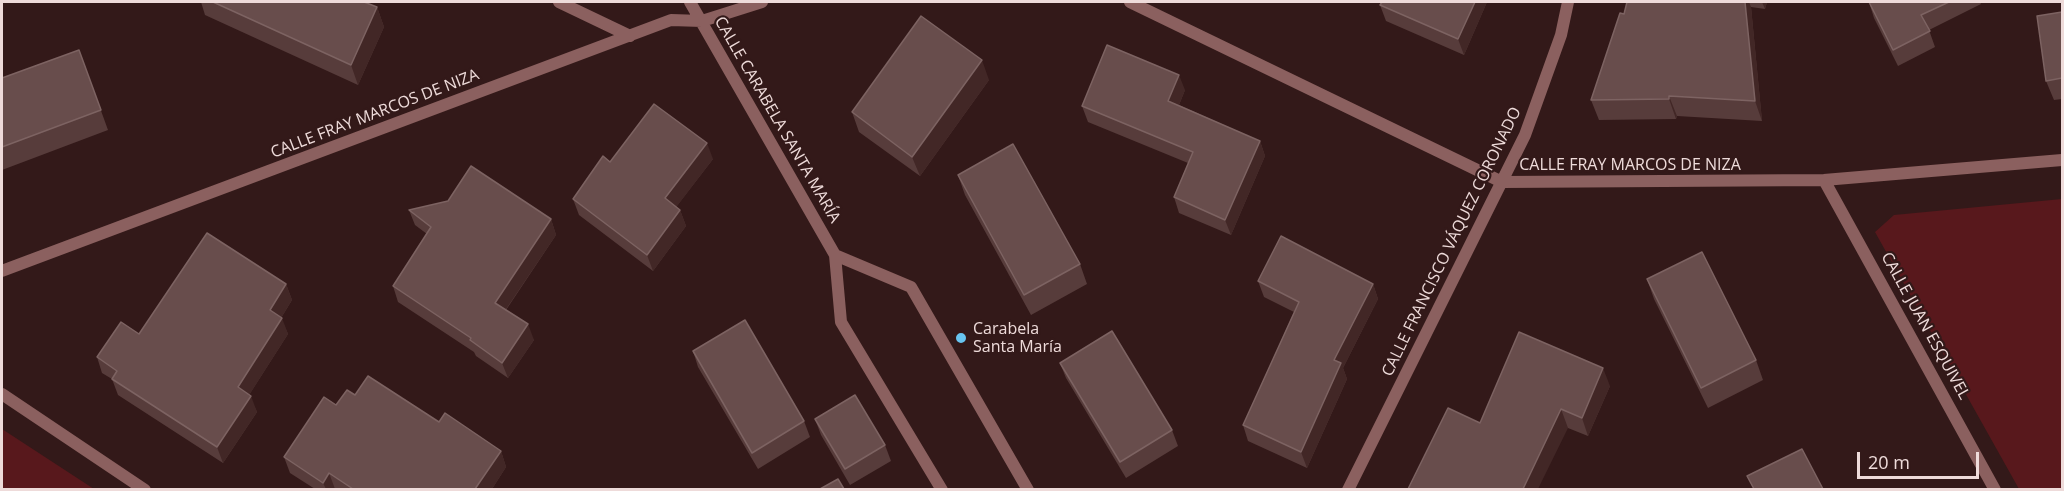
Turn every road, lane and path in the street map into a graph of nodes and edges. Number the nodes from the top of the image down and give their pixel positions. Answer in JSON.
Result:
{"nodes":[{"id":1,"x":559,"y":2,"type":"edge"},
{"id":2,"x":690,"y":2,"type":"edge"},
{"id":3,"x":762,"y":2,"type":"edge"},
{"id":4,"x":1130,"y":2,"type":"edge"},
{"id":5,"x":1568,"y":2,"type":"edge"},
{"id":6,"x":702,"y":21,"type":"junction"},
{"id":7,"x":630,"y":36,"type":"junction"},
{"id":8,"x":2062,"y":160,"type":"edge"},
{"id":9,"x":1824,"y":180,"type":"junction"},
{"id":10,"x":1502,"y":182,"type":"junction"},
{"id":11,"x":835,"y":255,"type":"junction"},
{"id":12,"x":2,"y":271,"type":"edge"},
{"id":13,"x":2,"y":394,"type":"edge"},
{"id":14,"x":146,"y":489,"type":"edge"},
{"id":15,"x":942,"y":489,"type":"edge"},
{"id":16,"x":1028,"y":489,"type":"edge"},
{"id":17,"x":1348,"y":489,"type":"edge"},
{"id":18,"x":1995,"y":489,"type":"edge"}],
"edges":[{"from":1,"to":7,"type":"street"},
{"from":2,"to":6,"type":"street","name":"CALLE CARABELA SANTA MARÍA"},
{"from":3,"to":6,"type":"street","name":"CALLE FRAY MARCOS DE NIZA"},
{"from":4,"to":10,"type":"street","name":"CALLE FRAY MARCOS DE NIZA"},
{"from":5,"to":10,"type":"street","name":"CALLE FRANCISCO VÁQUEZ CORONADO"},
{"from":6,"to":7,"type":"street","name":"CALLE FRAY MARCOS DE NIZA"},
{"from":6,"to":11,"type":"street","name":"CALLE CARABELA SANTA MARÍA"},
{"from":7,"to":12,"type":"street","name":"CALLE FRAY MARCOS DE NIZA"},
{"from":8,"to":9,"type":"street","name":"CALLE FRAY MARCOS DE NIZA"},
{"from":9,"to":10,"type":"street","name":"CALLE FRAY MARCOS DE NIZA"},
{"from":9,"to":18,"type":"street","name":"CALLE JUAN ESQUIVEL"},
{"from":10,"to":17,"type":"street","name":"CALLE FRANCISCO VÁQUEZ CORONADO"},
{"from":11,"to":15,"type":"street","name":"CALLE CARABELA SANTA MARÍA"},
{"from":11,"to":16,"type":"street"},
{"from":13,"to":14,"type":"street"}]}
